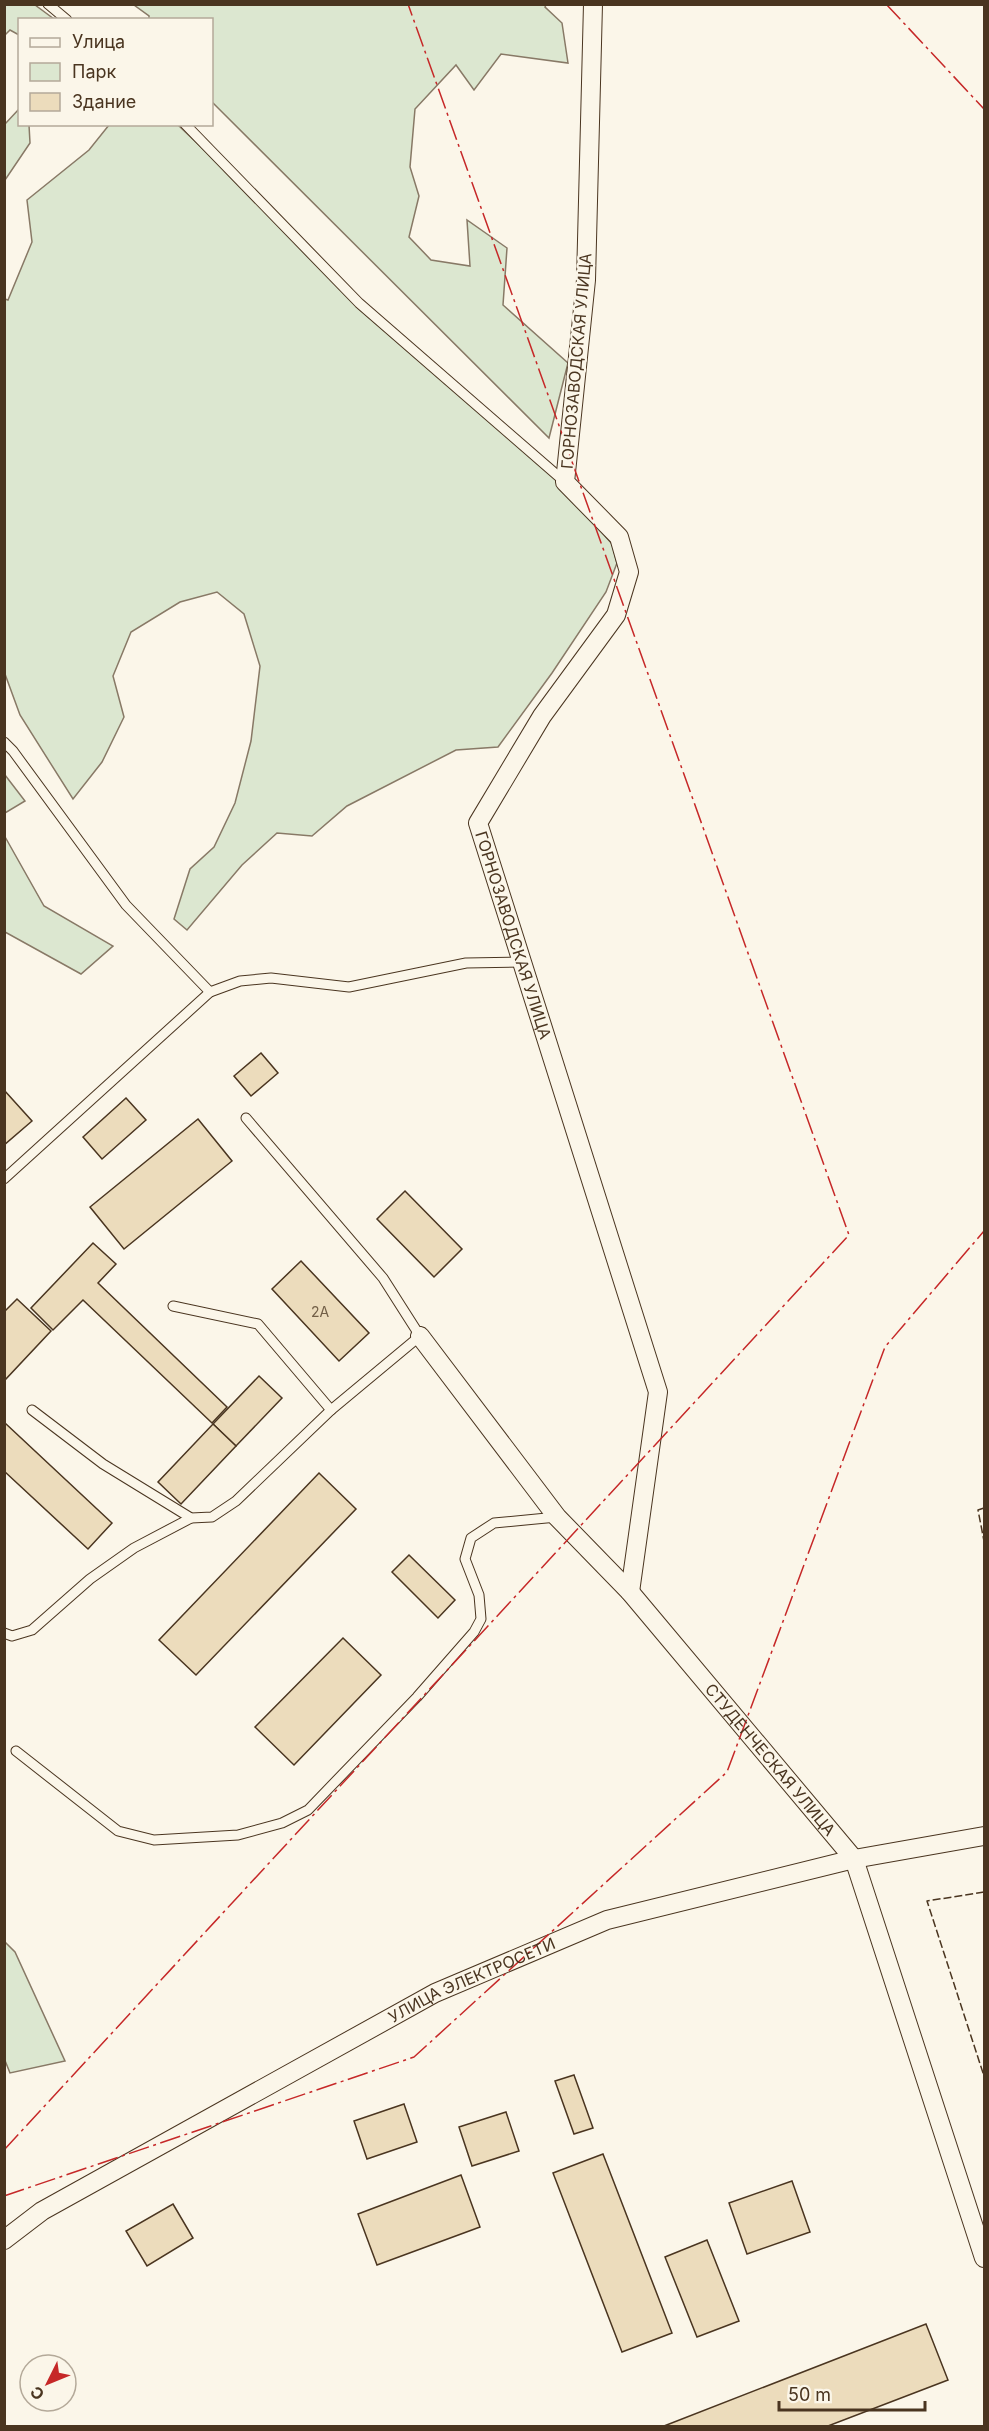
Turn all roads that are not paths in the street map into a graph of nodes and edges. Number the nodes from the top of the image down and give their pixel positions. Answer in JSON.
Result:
{"nodes":[{"id":1,"x":48,"y":4,"type":"edge"},
{"id":2,"x":593,"y":4,"type":"edge"},
{"id":3,"x":65,"y":18,"type":"edge"},
{"id":4,"x":186,"y":126,"type":"edge"},
{"id":5,"x":565,"y":482,"type":"junction"},
{"id":6,"x":4,"y":742,"type":"edge"},
{"id":7,"x":522,"y":962,"type":"junction"},
{"id":8,"x":210,"y":992,"type":"junction"},
{"id":9,"x":246,"y":1118,"type":"dead end"},
{"id":10,"x":4,"y":1179,"type":"edge"},
{"id":11,"x":173,"y":1306,"type":"dead end"},
{"id":12,"x":420,"y":1336,"type":"junction"},
{"id":13,"x":32,"y":1410,"type":"dead end"},
{"id":14,"x":331,"y":1410,"type":"junction"},
{"id":15,"x":557,"y":1516,"type":"junction"},
{"id":16,"x":191,"y":1518,"type":"junction"},
{"id":17,"x":630,"y":1592,"type":"junction"},
{"id":18,"x":4,"y":1633,"type":"edge"},
{"id":19,"x":16,"y":1752,"type":"dead end"},
{"id":20,"x":984,"y":1836,"type":"edge"},
{"id":21,"x":854,"y":1859,"type":"junction"},
{"id":22,"x":4,"y":2240,"type":"edge"},
{"id":23,"x":984,"y":2258,"type":"edge"}],
"edges":[{"from":1,"to":3,"type":"lane"},
{"from":2,"to":5,"type":"street","name":"ГОРНОЗАВОДСКАЯ УЛИЦА"},
{"from":4,"to":5,"type":"lane"},
{"from":5,"to":7,"type":"street","name":"ГОРНОЗАВОДСКАЯ УЛИЦА"},
{"from":6,"to":8,"type":"lane"},
{"from":7,"to":8,"type":"lane"},
{"from":7,"to":17,"type":"street","name":"ГОРНОЗАВОДСКАЯ УЛИЦА"},
{"from":8,"to":10,"type":"lane"},
{"from":9,"to":12,"type":"lane"},
{"from":11,"to":14,"type":"lane"},
{"from":12,"to":14,"type":"lane"},
{"from":12,"to":15,"type":"street","name":"СТУДЕНЧЕСКАЯ УЛИЦА"},
{"from":13,"to":16,"type":"lane"},
{"from":14,"to":16,"type":"lane"},
{"from":15,"to":17,"type":"street","name":"СТУДЕНЧЕСКАЯ УЛИЦА"},
{"from":15,"to":19,"type":"lane"},
{"from":16,"to":18,"type":"lane"},
{"from":17,"to":21,"type":"street","name":"СТУДЕНЧЕСКАЯ УЛИЦА"},
{"from":20,"to":21,"type":"street","name":"УЛИЦА ЭЛЕКТРОСЕТИ"},
{"from":21,"to":22,"type":"street","name":"УЛИЦА ЭЛЕКТРОСЕТИ"},
{"from":21,"to":23,"type":"street","name":"СТУДЕНЧЕСКАЯ УЛИЦА"}]}
